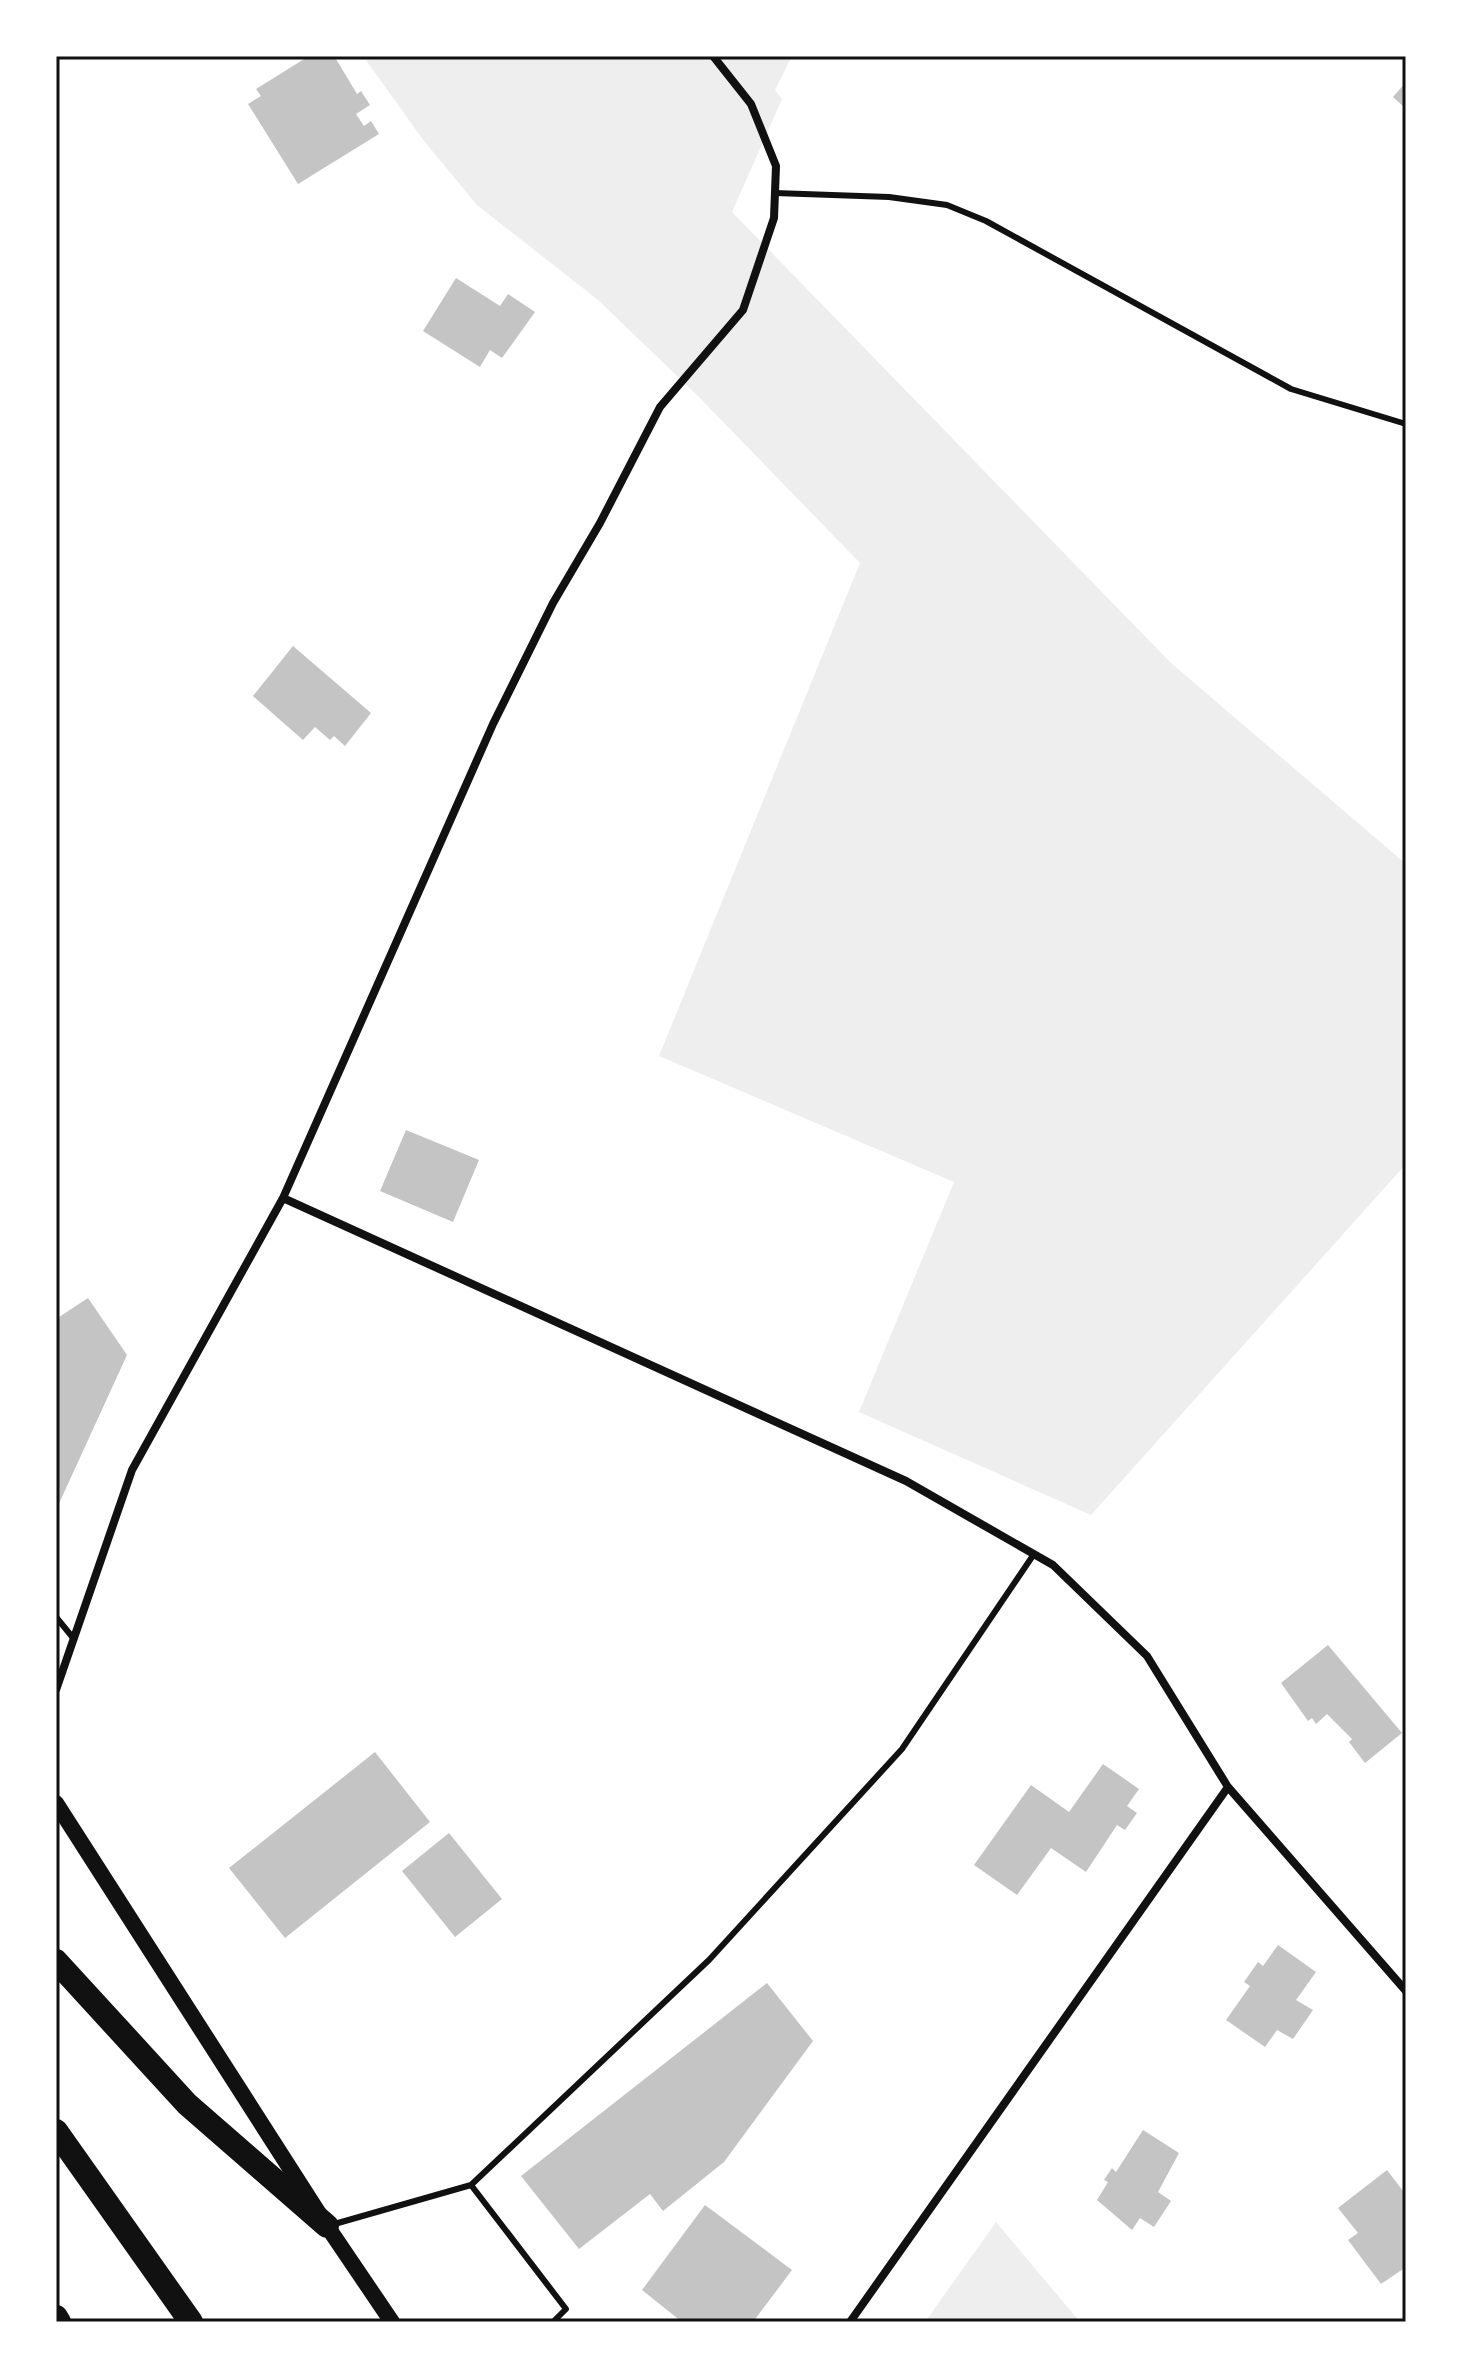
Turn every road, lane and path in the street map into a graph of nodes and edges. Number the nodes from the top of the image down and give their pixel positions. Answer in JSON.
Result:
{"nodes":[{"id":1,"x":713,"y":56,"type":"edge"},
{"id":2,"x":775,"y":193,"type":"junction"},
{"id":3,"x":1406,"y":424,"type":"edge"},
{"id":4,"x":283,"y":1198,"type":"junction"},
{"id":5,"x":1034,"y":1554,"type":"junction"},
{"id":6,"x":56,"y":1617,"type":"edge"},
{"id":7,"x":74,"y":1639,"type":"junction"},
{"id":8,"x":56,"y":1690,"type":"edge"},
{"id":9,"x":1228,"y":1787,"type":"junction"},
{"id":10,"x":56,"y":1803,"type":"edge"},
{"id":11,"x":56,"y":1961,"type":"edge"},
{"id":12,"x":1406,"y":1991,"type":"edge"},
{"id":13,"x":56,"y":2131,"type":"edge"},
{"id":14,"x":471,"y":2185,"type":"junction"},
{"id":15,"x":327,"y":2226,"type":"junction"},
{"id":16,"x":191,"y":2322,"type":"edge"},
{"id":17,"x":392,"y":2322,"type":"edge"},
{"id":18,"x":553,"y":2322,"type":"edge"},
{"id":19,"x":850,"y":2322,"type":"edge"}],
"edges":[{"from":1,"to":2,"type":"street"},
{"from":2,"to":3,"type":"lane"},
{"from":2,"to":4,"type":"street"},
{"from":4,"to":5,"type":"street"},
{"from":4,"to":7,"type":"street"},
{"from":5,"to":9,"type":"street"},
{"from":5,"to":14,"type":"lane"},
{"from":6,"to":7,"type":"lane"},
{"from":7,"to":8,"type":"street"},
{"from":9,"to":12,"type":"street"},
{"from":9,"to":19,"type":"street"},
{"from":10,"to":15,"type":"main road"},
{"from":11,"to":15,"type":"highway"},
{"from":13,"to":16,"type":"highway"},
{"from":14,"to":15,"type":"lane"},
{"from":14,"to":18,"type":"lane"},
{"from":15,"to":17,"type":"main road"}]}
